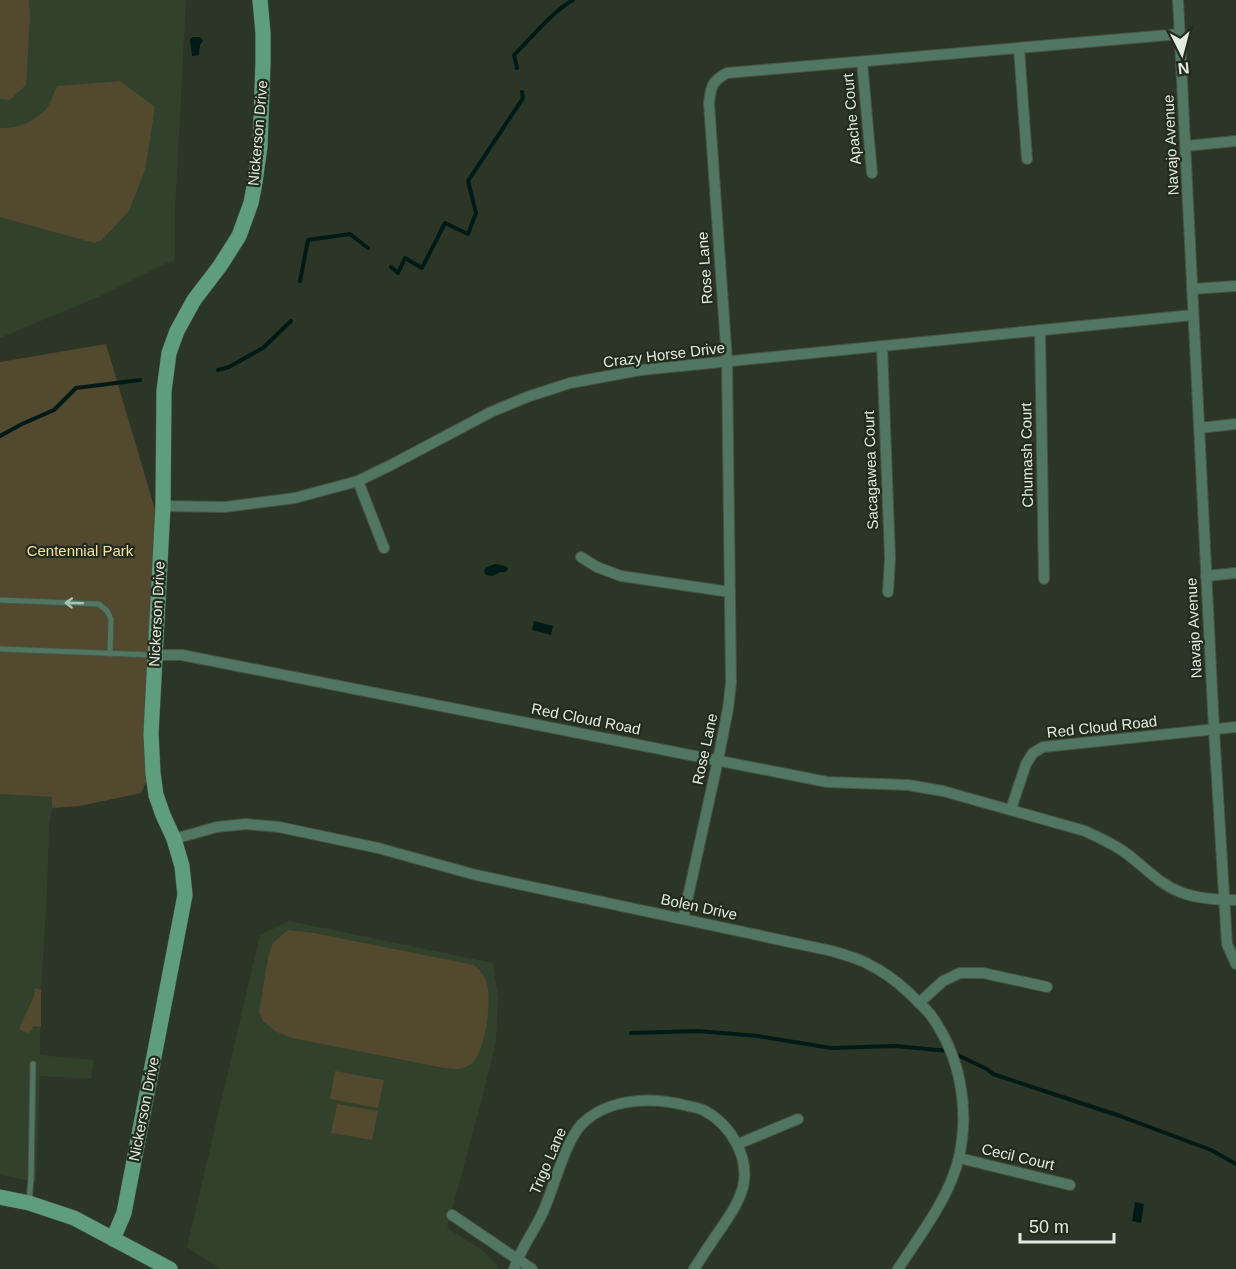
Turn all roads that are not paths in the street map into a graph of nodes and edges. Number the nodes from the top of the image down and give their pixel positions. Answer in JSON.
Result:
{"nodes":[{"id":1,"x":260,"y":0,"type":"edge"},
{"id":2,"x":1178,"y":0,"type":"edge"},
{"id":3,"x":1180,"y":34,"type":"junction"},
{"id":4,"x":1019,"y":48,"type":"junction"},
{"id":5,"x":862,"y":62,"type":"junction"},
{"id":6,"x":1236,"y":141,"type":"edge"},
{"id":7,"x":1186,"y":146,"type":"junction"},
{"id":8,"x":1027,"y":159,"type":"dead end"},
{"id":9,"x":872,"y":173,"type":"dead end"},
{"id":10,"x":1236,"y":286,"type":"edge"},
{"id":11,"x":1192,"y":289,"type":"junction"},
{"id":12,"x":1193,"y":315,"type":"junction"},
{"id":13,"x":1040,"y":330,"type":"junction"},
{"id":14,"x":882,"y":346,"type":"junction"},
{"id":15,"x":727,"y":362,"type":"junction"},
{"id":16,"x":1236,"y":424,"type":"edge"},
{"id":17,"x":1199,"y":428,"type":"junction"},
{"id":18,"x":358,"y":481,"type":"junction"},
{"id":19,"x":163,"y":506,"type":"junction"},
{"id":20,"x":384,"y":548,"type":"dead end"},
{"id":21,"x":580,"y":557,"type":"dead end"},
{"id":22,"x":1236,"y":573,"type":"edge"},
{"id":23,"x":1206,"y":576,"type":"junction"},
{"id":24,"x":1044,"y":579,"type":"dead end"},
{"id":25,"x":730,"y":592,"type":"junction"},
{"id":26,"x":888,"y":592,"type":"dead end"},
{"id":27,"x":0,"y":600,"type":"edge"},
{"id":28,"x":0,"y":649,"type":"edge"},
{"id":29,"x":110,"y":654,"type":"junction"},
{"id":30,"x":154,"y":655,"type":"junction"},
{"id":31,"x":1236,"y":727,"type":"edge"},
{"id":32,"x":1214,"y":730,"type":"junction"},
{"id":33,"x":718,"y":760,"type":"junction"},
{"id":34,"x":1011,"y":809,"type":"junction"},
{"id":35,"x":174,"y":839,"type":"junction"},
{"id":36,"x":1230,"y":900,"type":"edge"},
{"id":37,"x":683,"y":919,"type":"junction"},
{"id":38,"x":1236,"y":964,"type":"edge"},
{"id":39,"x":1047,"y":987,"type":"dead end"},
{"id":40,"x":919,"y":1002,"type":"junction"},
{"id":41,"x":33,"y":1064,"type":"dead end"},
{"id":42,"x":798,"y":1119,"type":"dead end"},
{"id":43,"x":738,"y":1144,"type":"junction"},
{"id":44,"x":959,"y":1158,"type":"junction"},
{"id":45,"x":1070,"y":1185,"type":"dead end"},
{"id":46,"x":0,"y":1197,"type":"edge"},
{"id":47,"x":29,"y":1203,"type":"junction"},
{"id":48,"x":452,"y":1215,"type":"dead end"},
{"id":49,"x":113,"y":1239,"type":"junction"},
{"id":50,"x":515,"y":1264,"type":"edge"},
{"id":51,"x":170,"y":1269,"type":"edge"},
{"id":52,"x":532,"y":1269,"type":"edge"},
{"id":53,"x":694,"y":1269,"type":"edge"},
{"id":54,"x":898,"y":1269,"type":"edge"}],
"edges":[{"from":1,"to":19,"type":"street","name":"Nickerson Drive"},
{"from":2,"to":3,"type":"street","name":"Navajo Avenue"},
{"from":3,"to":4,"type":"street","name":"Rose Lane"},
{"from":3,"to":7,"type":"street","name":"Navajo Avenue"},
{"from":4,"to":5,"type":"street","name":"Rose Lane"},
{"from":4,"to":8,"type":"street"},
{"from":5,"to":9,"type":"street","name":"Apache Court"},
{"from":5,"to":15,"type":"street","name":"Rose Lane"},
{"from":6,"to":7,"type":"street"},
{"from":7,"to":11,"type":"street","name":"Navajo Avenue"},
{"from":10,"to":11,"type":"street"},
{"from":11,"to":12,"type":"street","name":"Navajo Avenue"},
{"from":12,"to":13,"type":"street","name":"Crazy Horse Drive"},
{"from":12,"to":17,"type":"street","name":"Navajo Avenue"},
{"from":13,"to":14,"type":"street","name":"Crazy Horse Drive"},
{"from":13,"to":24,"type":"street","name":"Chumash Court"},
{"from":14,"to":15,"type":"street","name":"Crazy Horse Drive"},
{"from":14,"to":26,"type":"street","name":"Sacagawea Court"},
{"from":15,"to":18,"type":"street","name":"Crazy Horse Drive"},
{"from":15,"to":25,"type":"street","name":"Rose Lane"},
{"from":16,"to":17,"type":"street"},
{"from":17,"to":23,"type":"street","name":"Navajo Avenue"},
{"from":18,"to":19,"type":"street","name":"Crazy Horse Drive"},
{"from":18,"to":20,"type":"street"},
{"from":19,"to":30,"type":"street","name":"Nickerson Drive"},
{"from":21,"to":25,"type":"street"},
{"from":22,"to":23,"type":"street"},
{"from":23,"to":32,"type":"street","name":"Navajo Avenue"},
{"from":25,"to":33,"type":"street","name":"Rose Lane"},
{"from":29,"to":27,"type":"lane","one_way":true},
{"from":28,"to":29,"type":"lane"},
{"from":29,"to":30,"type":"lane"},
{"from":30,"to":33,"type":"street","name":"Red Cloud Road"},
{"from":30,"to":35,"type":"street","name":"Nickerson Drive"},
{"from":31,"to":32,"type":"street","name":"Red Cloud Road"},
{"from":32,"to":34,"type":"street","name":"Red Cloud Road"},
{"from":32,"to":36,"type":"street","name":"Navajo Avenue"},
{"from":33,"to":34,"type":"street","name":"Red Cloud Road"},
{"from":33,"to":37,"type":"street","name":"Rose Lane"},
{"from":34,"to":36,"type":"street","name":"Red Cloud Road"},
{"from":35,"to":37,"type":"street","name":"Bolen Drive"},
{"from":35,"to":49,"type":"street","name":"Nickerson Drive"},
{"from":36,"to":38,"type":"street","name":"Navajo Avenue"},
{"from":37,"to":40,"type":"street","name":"Bolen Drive"},
{"from":39,"to":40,"type":"street"},
{"from":40,"to":44,"type":"street","name":"Bolen Drive"},
{"from":41,"to":47,"type":"lane"},
{"from":42,"to":43,"type":"street"},
{"from":43,"to":50,"type":"street","name":"Trigo Lane"},
{"from":43,"to":53,"type":"street","name":"Trigo Lane"},
{"from":44,"to":45,"type":"street","name":"Cecil Court"},
{"from":44,"to":54,"type":"street","name":"Bolen Drive"},
{"from":46,"to":47,"type":"street"},
{"from":47,"to":49,"type":"street"},
{"from":48,"to":50,"type":"street"},
{"from":49,"to":51,"type":"street"},
{"from":50,"to":52,"type":"street"}]}
